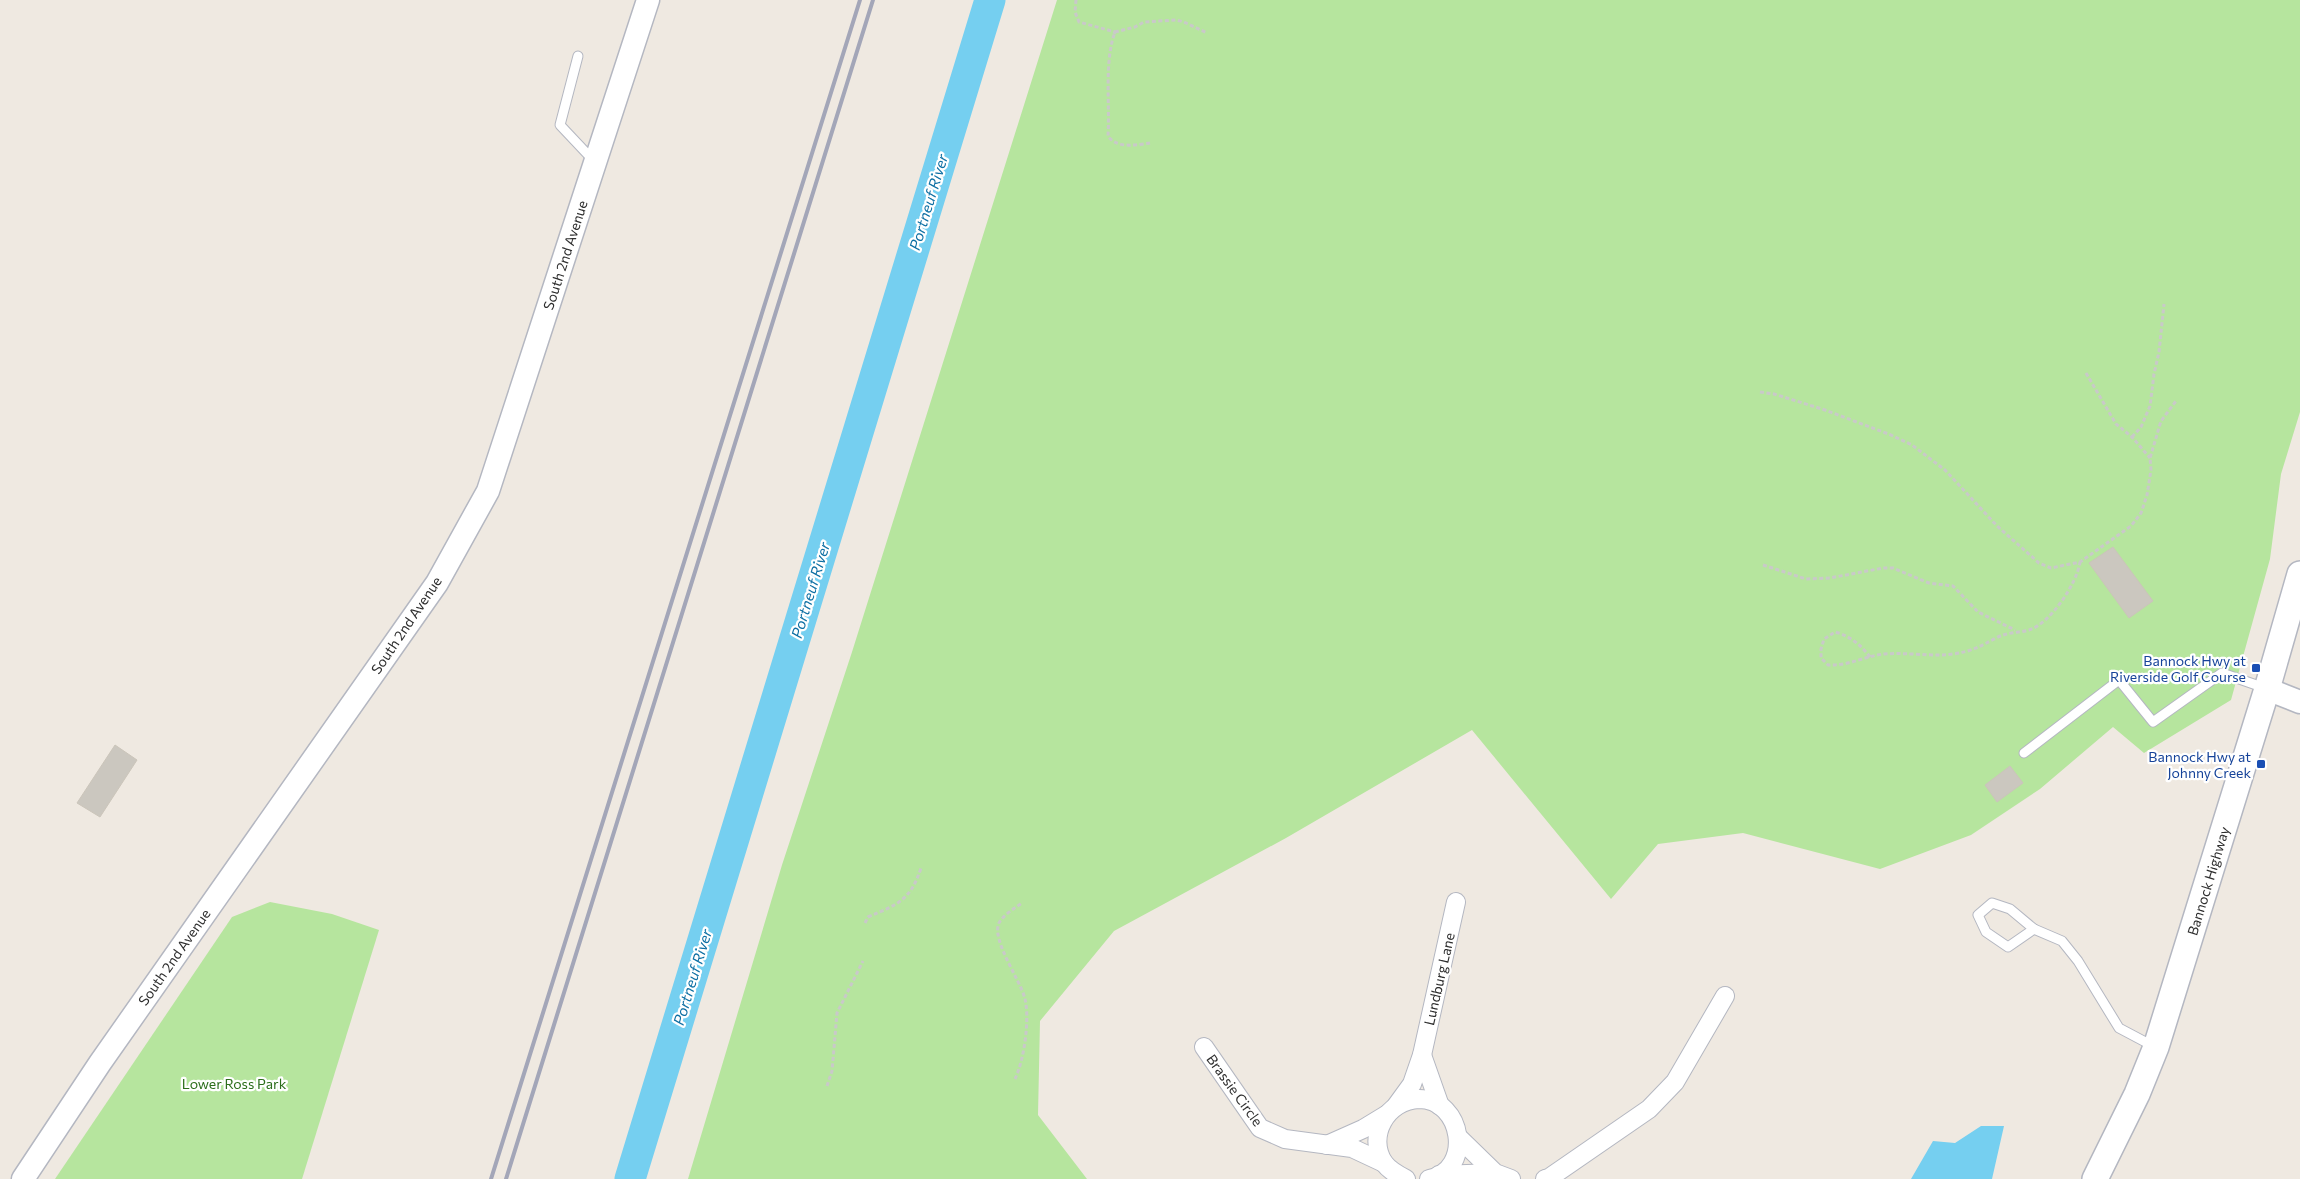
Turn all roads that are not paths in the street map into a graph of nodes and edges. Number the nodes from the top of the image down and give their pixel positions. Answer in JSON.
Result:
{"nodes":[{"id":1,"x":648,"y":0,"type":"edge"},
{"id":2,"x":578,"y":56,"type":"dead end"},
{"id":3,"x":596,"y":162,"type":"junction"},
{"id":4,"x":2300,"y":574,"type":"edge"},
{"id":5,"x":2267,"y":689,"type":"junction"},
{"id":6,"x":2300,"y":702,"type":"edge"},
{"id":7,"x":2024,"y":753,"type":"dead end"},
{"id":8,"x":1456,"y":902,"type":"dead end"},
{"id":9,"x":2034,"y":929,"type":"junction"},
{"id":10,"x":1725,"y":996,"type":"dead end"},
{"id":11,"x":1204,"y":1047,"type":"dead end"},
{"id":12,"x":2156,"y":1047,"type":"junction"},
{"id":13,"x":1422,"y":1055,"type":"junction"},
{"id":14,"x":1440,"y":1106,"type":"junction"},
{"id":15,"x":1391,"y":1110,"type":"junction"},
{"id":16,"x":1458,"y":1137,"type":"junction"},
{"id":17,"x":1327,"y":1145,"type":"junction"},
{"id":18,"x":1389,"y":1170,"type":"edge"},
{"id":19,"x":1503,"y":1176,"type":"edge"},
{"id":20,"x":1434,"y":1177,"type":"edge"},
{"id":21,"x":23,"y":1179,"type":"edge"},
{"id":22,"x":1406,"y":1179,"type":"edge"},
{"id":23,"x":1545,"y":1179,"type":"edge"},
{"id":24,"x":2094,"y":1179,"type":"edge"}],
"edges":[{"from":1,"to":3,"type":"street","name":"South 2nd Avenue"},
{"from":2,"to":3,"type":"lane"},
{"from":3,"to":21,"type":"street","name":"South 2nd Avenue"},
{"from":4,"to":5,"type":"main road","name":"Bannock Highway"},
{"from":5,"to":6,"type":"street"},
{"from":5,"to":7,"type":"lane"},
{"from":5,"to":12,"type":"main road","name":"Bannock Highway"},
{"from":8,"to":13,"type":"street","name":"Lundburg Lane"},
{"from":9,"to":9,"type":"lane"},
{"from":9,"to":12,"type":"lane"},
{"from":10,"to":23,"type":"street"},
{"from":11,"to":17,"type":"street","name":"Brassie Circle"},
{"from":12,"to":24,"type":"main road","name":"Bannock Highway"},
{"from":13,"to":14,"type":"street"},
{"from":13,"to":15,"type":"street","name":"Lundburg Lane"},
{"from":14,"to":15,"type":"street"},
{"from":14,"to":16,"type":"street"},
{"from":15,"to":17,"type":"street"},
{"from":15,"to":18,"type":"street"},
{"from":16,"to":19,"type":"street"},
{"from":16,"to":20,"type":"street"},
{"from":17,"to":18,"type":"street","name":"Brassie Circle"},
{"from":18,"to":22,"type":"street","name":"Brassie Circle"},
{"from":19,"to":20,"type":"street"}]}
